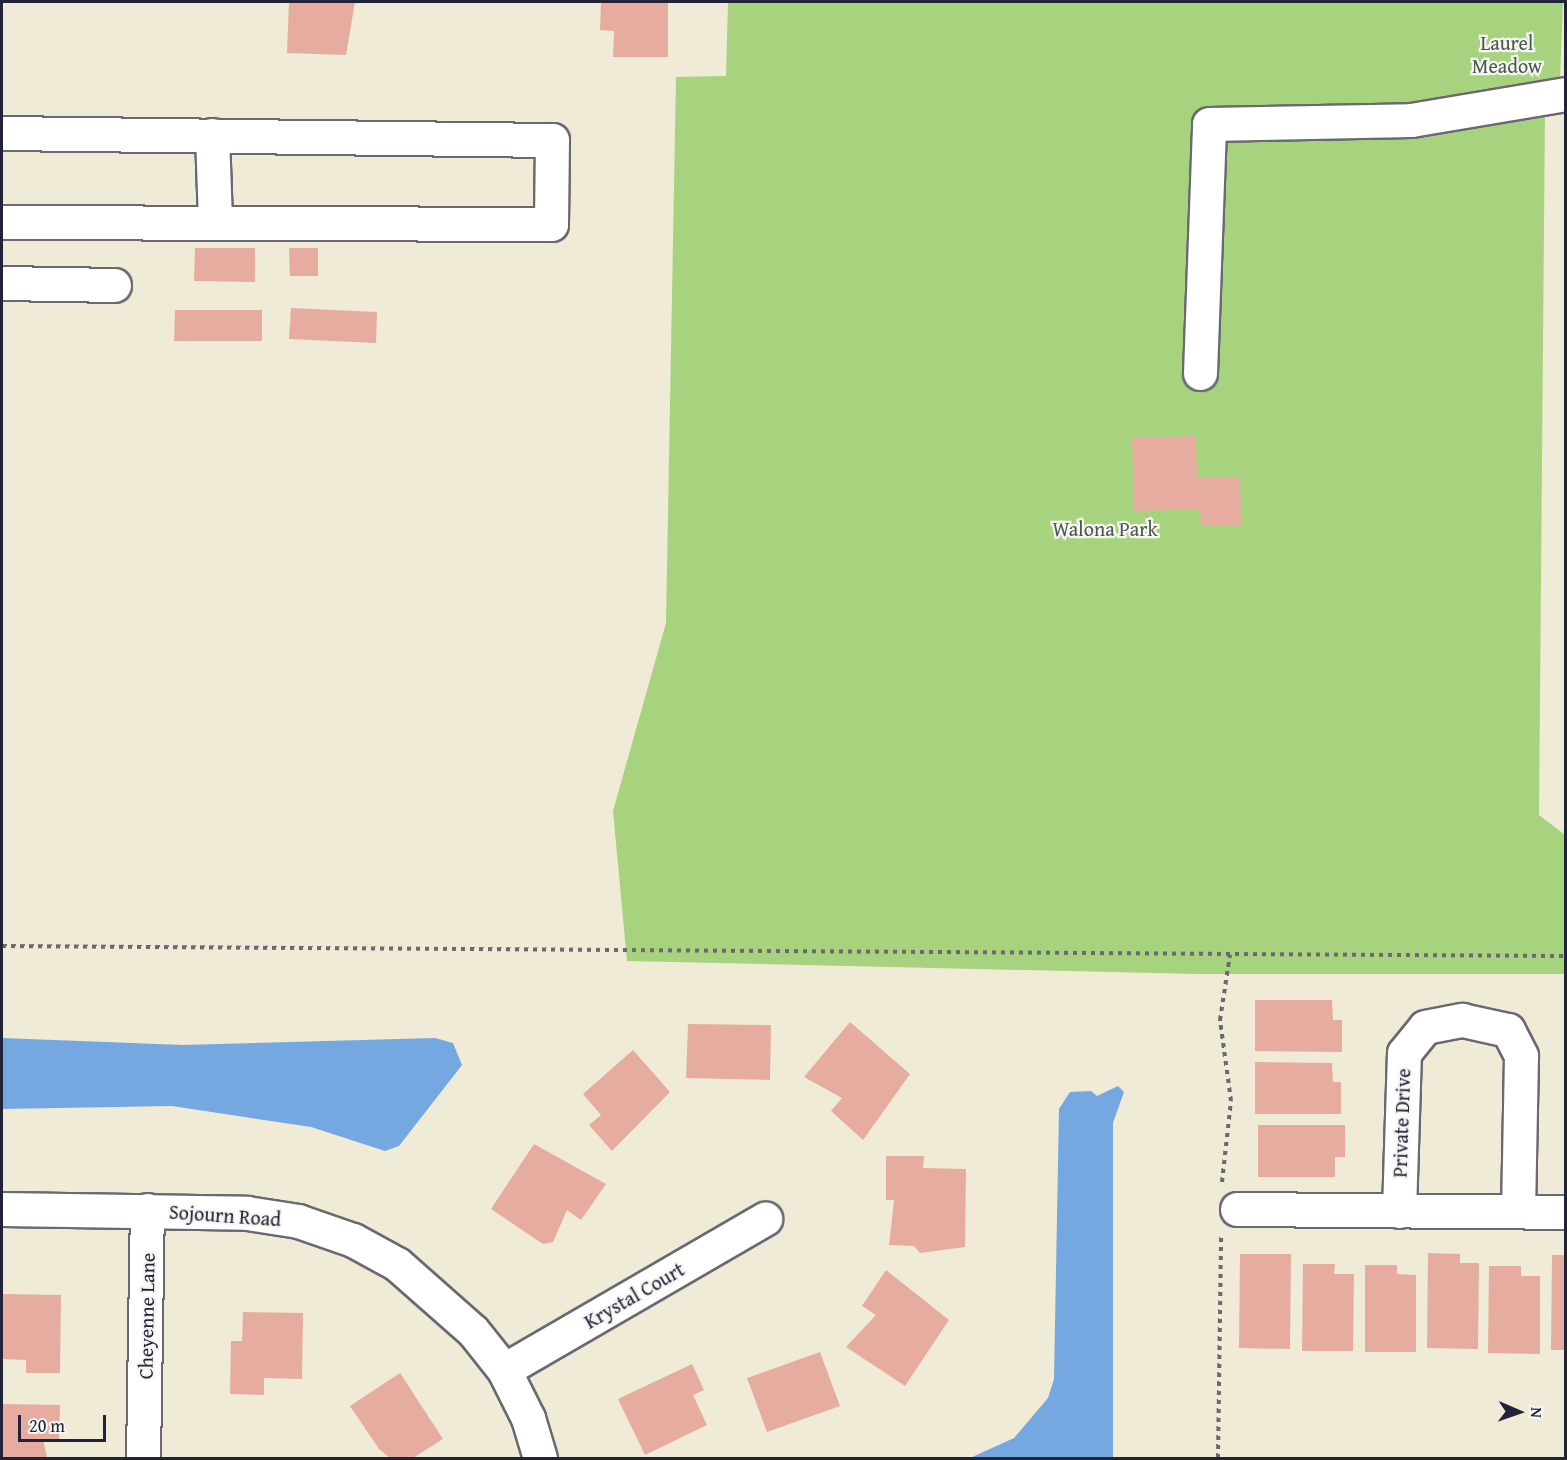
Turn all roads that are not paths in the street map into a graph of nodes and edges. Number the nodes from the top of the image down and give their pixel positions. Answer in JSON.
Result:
{"nodes":[{"id":1,"x":1561,"y":94,"type":"edge"},
{"id":2,"x":2,"y":133,"type":"edge"},
{"id":3,"x":212,"y":135,"type":"junction"},
{"id":4,"x":2,"y":222,"type":"edge"},
{"id":5,"x":215,"y":223,"type":"junction"},
{"id":6,"x":2,"y":282,"type":"edge"},
{"id":7,"x":114,"y":285,"type":"dead end"},
{"id":8,"x":1200,"y":373,"type":"dead end"},
{"id":9,"x":2,"y":1209,"type":"edge"},
{"id":10,"x":1237,"y":1209,"type":"dead end"},
{"id":11,"x":147,"y":1210,"type":"junction"},
{"id":12,"x":1399,"y":1211,"type":"junction"},
{"id":13,"x":1518,"y":1211,"type":"junction"},
{"id":14,"x":1566,"y":1212,"type":"edge"},
{"id":15,"x":765,"y":1219,"type":"dead end"},
{"id":16,"x":504,"y":1370,"type":"junction"},
{"id":17,"x":143,"y":1458,"type":"edge"},
{"id":18,"x":540,"y":1458,"type":"edge"}],
"edges":[{"from":1,"to":8,"type":"street"},
{"from":2,"to":3,"type":"street"},
{"from":3,"to":5,"type":"street"},
{"from":3,"to":5,"type":"street"},
{"from":4,"to":5,"type":"street"},
{"from":6,"to":7,"type":"street"},
{"from":9,"to":11,"type":"street","name":"Sojourn Road"},
{"from":10,"to":12,"type":"street"},
{"from":11,"to":16,"type":"street","name":"Sojourn Road"},
{"from":11,"to":17,"type":"street","name":"Cheyenne Lane"},
{"from":12,"to":13,"type":"street"},
{"from":12,"to":13,"type":"street","name":"Private Drive"},
{"from":13,"to":14,"type":"street"},
{"from":15,"to":16,"type":"street","name":"Krystal Court"},
{"from":16,"to":18,"type":"street","name":"Sojourn Road"}]}
